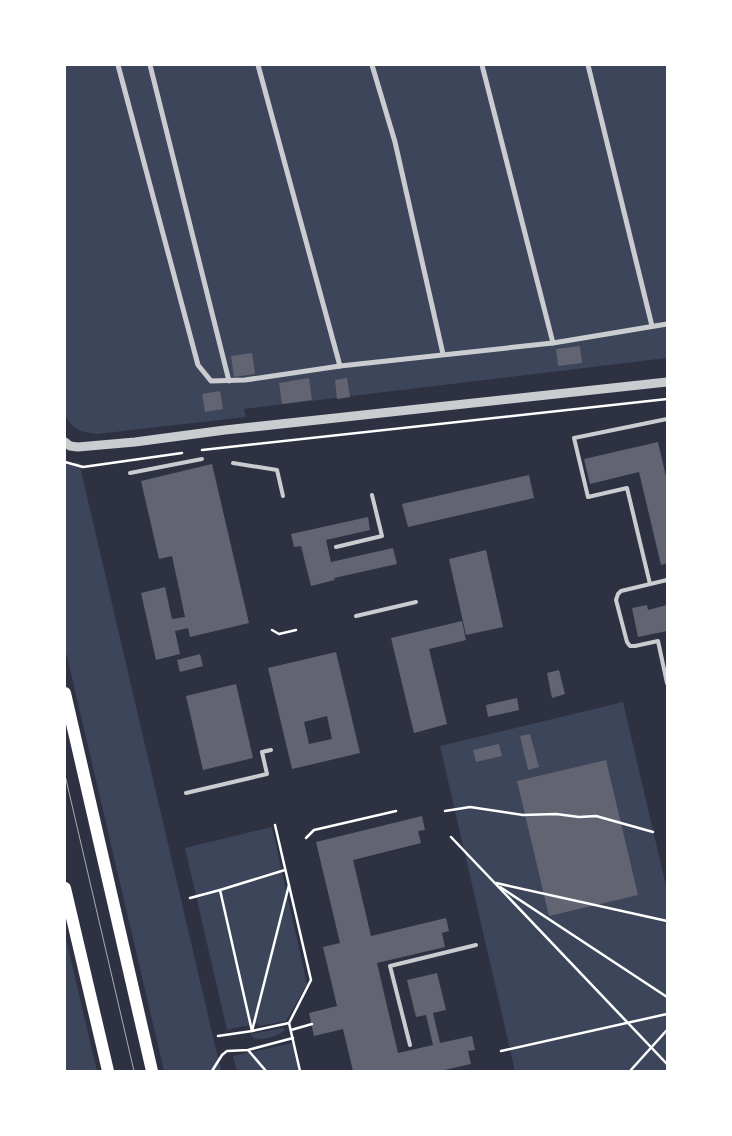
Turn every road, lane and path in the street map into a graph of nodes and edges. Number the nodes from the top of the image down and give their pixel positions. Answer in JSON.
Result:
{"nodes":[{"id":1,"x":118,"y":65,"type":"edge"},
{"id":2,"x":150,"y":65,"type":"edge"},
{"id":3,"x":258,"y":65,"type":"edge"},
{"id":4,"x":372,"y":65,"type":"edge"},
{"id":5,"x":482,"y":65,"type":"edge"},
{"id":6,"x":588,"y":65,"type":"edge"},
{"id":7,"x":667,"y":324,"type":"edge"},
{"id":8,"x":652,"y":326,"type":"junction"},
{"id":9,"x":553,"y":343,"type":"junction"},
{"id":10,"x":443,"y":354,"type":"junction"},
{"id":11,"x":340,"y":366,"type":"junction"},
{"id":12,"x":229,"y":381,"type":"junction"},
{"id":13,"x":667,"y":382,"type":"edge"},
{"id":14,"x":667,"y":399,"type":"edge"},
{"id":15,"x":667,"y":419,"type":"edge"},
{"id":16,"x":65,"y":442,"type":"edge"},
{"id":17,"x":201,"y":450,"type":"dead end"},
{"id":18,"x":183,"y":453,"type":"dead end"},
{"id":19,"x":202,"y":459,"type":"dead end"},
{"id":20,"x":65,"y":462,"type":"edge"},
{"id":21,"x":233,"y":463,"type":"dead end"},
{"id":22,"x":130,"y":474,"type":"dead end"},
{"id":23,"x":372,"y":495,"type":"dead end"},
{"id":24,"x":283,"y":496,"type":"dead end"},
{"id":25,"x":336,"y":547,"type":"dead end"},
{"id":26,"x":667,"y":580,"type":"edge"},
{"id":27,"x":650,"y":584,"type":"junction"},
{"id":28,"x":416,"y":602,"type":"dead end"},
{"id":29,"x":356,"y":616,"type":"dead end"},
{"id":30,"x":272,"y":630,"type":"dead end"},
{"id":31,"x":296,"y":630,"type":"dead end"},
{"id":32,"x":667,"y":683,"type":"edge"},
{"id":33,"x":65,"y":694,"type":"edge"},
{"id":34,"x":271,"y":750,"type":"dead end"},
{"id":35,"x":186,"y":793,"type":"dead end"},
{"id":36,"x":396,"y":811,"type":"dead end"},
{"id":37,"x":444,"y":811,"type":"dead end"},
{"id":38,"x":276,"y":825,"type":"dead end"},
{"id":39,"x":653,"y":832,"type":"dead end"},
{"id":40,"x":451,"y":837,"type":"dead end"},
{"id":41,"x":306,"y":838,"type":"dead end"},
{"id":42,"x":285,"y":870,"type":"junction"},
{"id":43,"x":494,"y":883,"type":"junction"},
{"id":44,"x":289,"y":885,"type":"junction"},
{"id":45,"x":65,"y":888,"type":"edge"},
{"id":46,"x":220,"y":890,"type":"junction"},
{"id":47,"x":190,"y":898,"type":"dead end"},
{"id":48,"x":667,"y":921,"type":"edge"},
{"id":49,"x":476,"y":945,"type":"dead end"},
{"id":50,"x":667,"y":997,"type":"edge"},
{"id":51,"x":667,"y":1014,"type":"edge"},
{"id":52,"x":627,"y":1022,"type":"junction"},
{"id":53,"x":289,"y":1023,"type":"junction"},
{"id":54,"x":312,"y":1024,"type":"dead end"},
{"id":55,"x":291,"y":1030,"type":"junction"},
{"id":56,"x":667,"y":1030,"type":"edge"},
{"id":57,"x":252,"y":1031,"type":"junction"},
{"id":58,"x":218,"y":1036,"type":"dead end"},
{"id":59,"x":293,"y":1038,"type":"junction"},
{"id":60,"x":410,"y":1045,"type":"dead end"},
{"id":61,"x":651,"y":1048,"type":"junction"},
{"id":62,"x":248,"y":1050,"type":"junction"},
{"id":63,"x":501,"y":1051,"type":"dead end"},
{"id":64,"x":667,"y":1064,"type":"edge"},
{"id":65,"x":108,"y":1071,"type":"edge"},
{"id":66,"x":152,"y":1071,"type":"edge"},
{"id":67,"x":212,"y":1071,"type":"edge"},
{"id":68,"x":266,"y":1071,"type":"edge"},
{"id":69,"x":300,"y":1071,"type":"edge"},
{"id":70,"x":630,"y":1071,"type":"edge"}],
"edges":[{"from":1,"to":12,"type":"street"},
{"from":2,"to":12,"type":"street"},
{"from":3,"to":11,"type":"street"},
{"from":4,"to":10,"type":"street"},
{"from":5,"to":9,"type":"street"},
{"from":6,"to":8,"type":"street"},
{"from":7,"to":8,"type":"street"},
{"from":8,"to":9,"type":"street"},
{"from":9,"to":10,"type":"street"},
{"from":10,"to":11,"type":"street"},
{"from":11,"to":12,"type":"street"},
{"from":13,"to":16,"type":"street"},
{"from":14,"to":17,"type":"path"},
{"from":15,"to":27,"type":"lane"},
{"from":18,"to":20,"type":"path"},
{"from":19,"to":22,"type":"lane"},
{"from":21,"to":24,"type":"lane"},
{"from":23,"to":25,"type":"lane"},
{"from":26,"to":27,"type":"lane"},
{"from":27,"to":32,"type":"lane"},
{"from":28,"to":29,"type":"lane"},
{"from":30,"to":31,"type":"path"},
{"from":33,"to":66,"type":"main road"},
{"from":34,"to":35,"type":"lane"},
{"from":36,"to":41,"type":"path"},
{"from":37,"to":39,"type":"path"},
{"from":38,"to":42,"type":"path"},
{"from":40,"to":43,"type":"path"},
{"from":42,"to":44,"type":"path"},
{"from":42,"to":46,"type":"path"},
{"from":43,"to":48,"type":"path"},
{"from":43,"to":50,"type":"path"},
{"from":43,"to":52,"type":"path"},
{"from":44,"to":53,"type":"path"},
{"from":44,"to":57,"type":"path"},
{"from":45,"to":65,"type":"main road"},
{"from":46,"to":47,"type":"path"},
{"from":46,"to":57,"type":"path"},
{"from":49,"to":60,"type":"lane"},
{"from":51,"to":52,"type":"path"},
{"from":52,"to":61,"type":"path"},
{"from":52,"to":63,"type":"path"},
{"from":53,"to":55,"type":"path"},
{"from":53,"to":57,"type":"path"},
{"from":54,"to":55,"type":"path"},
{"from":55,"to":59,"type":"path"},
{"from":56,"to":61,"type":"path"},
{"from":57,"to":58,"type":"path"},
{"from":59,"to":62,"type":"path"},
{"from":59,"to":69,"type":"path"},
{"from":61,"to":64,"type":"path"},
{"from":61,"to":70,"type":"path"},
{"from":62,"to":67,"type":"path"},
{"from":62,"to":68,"type":"path"}]}
